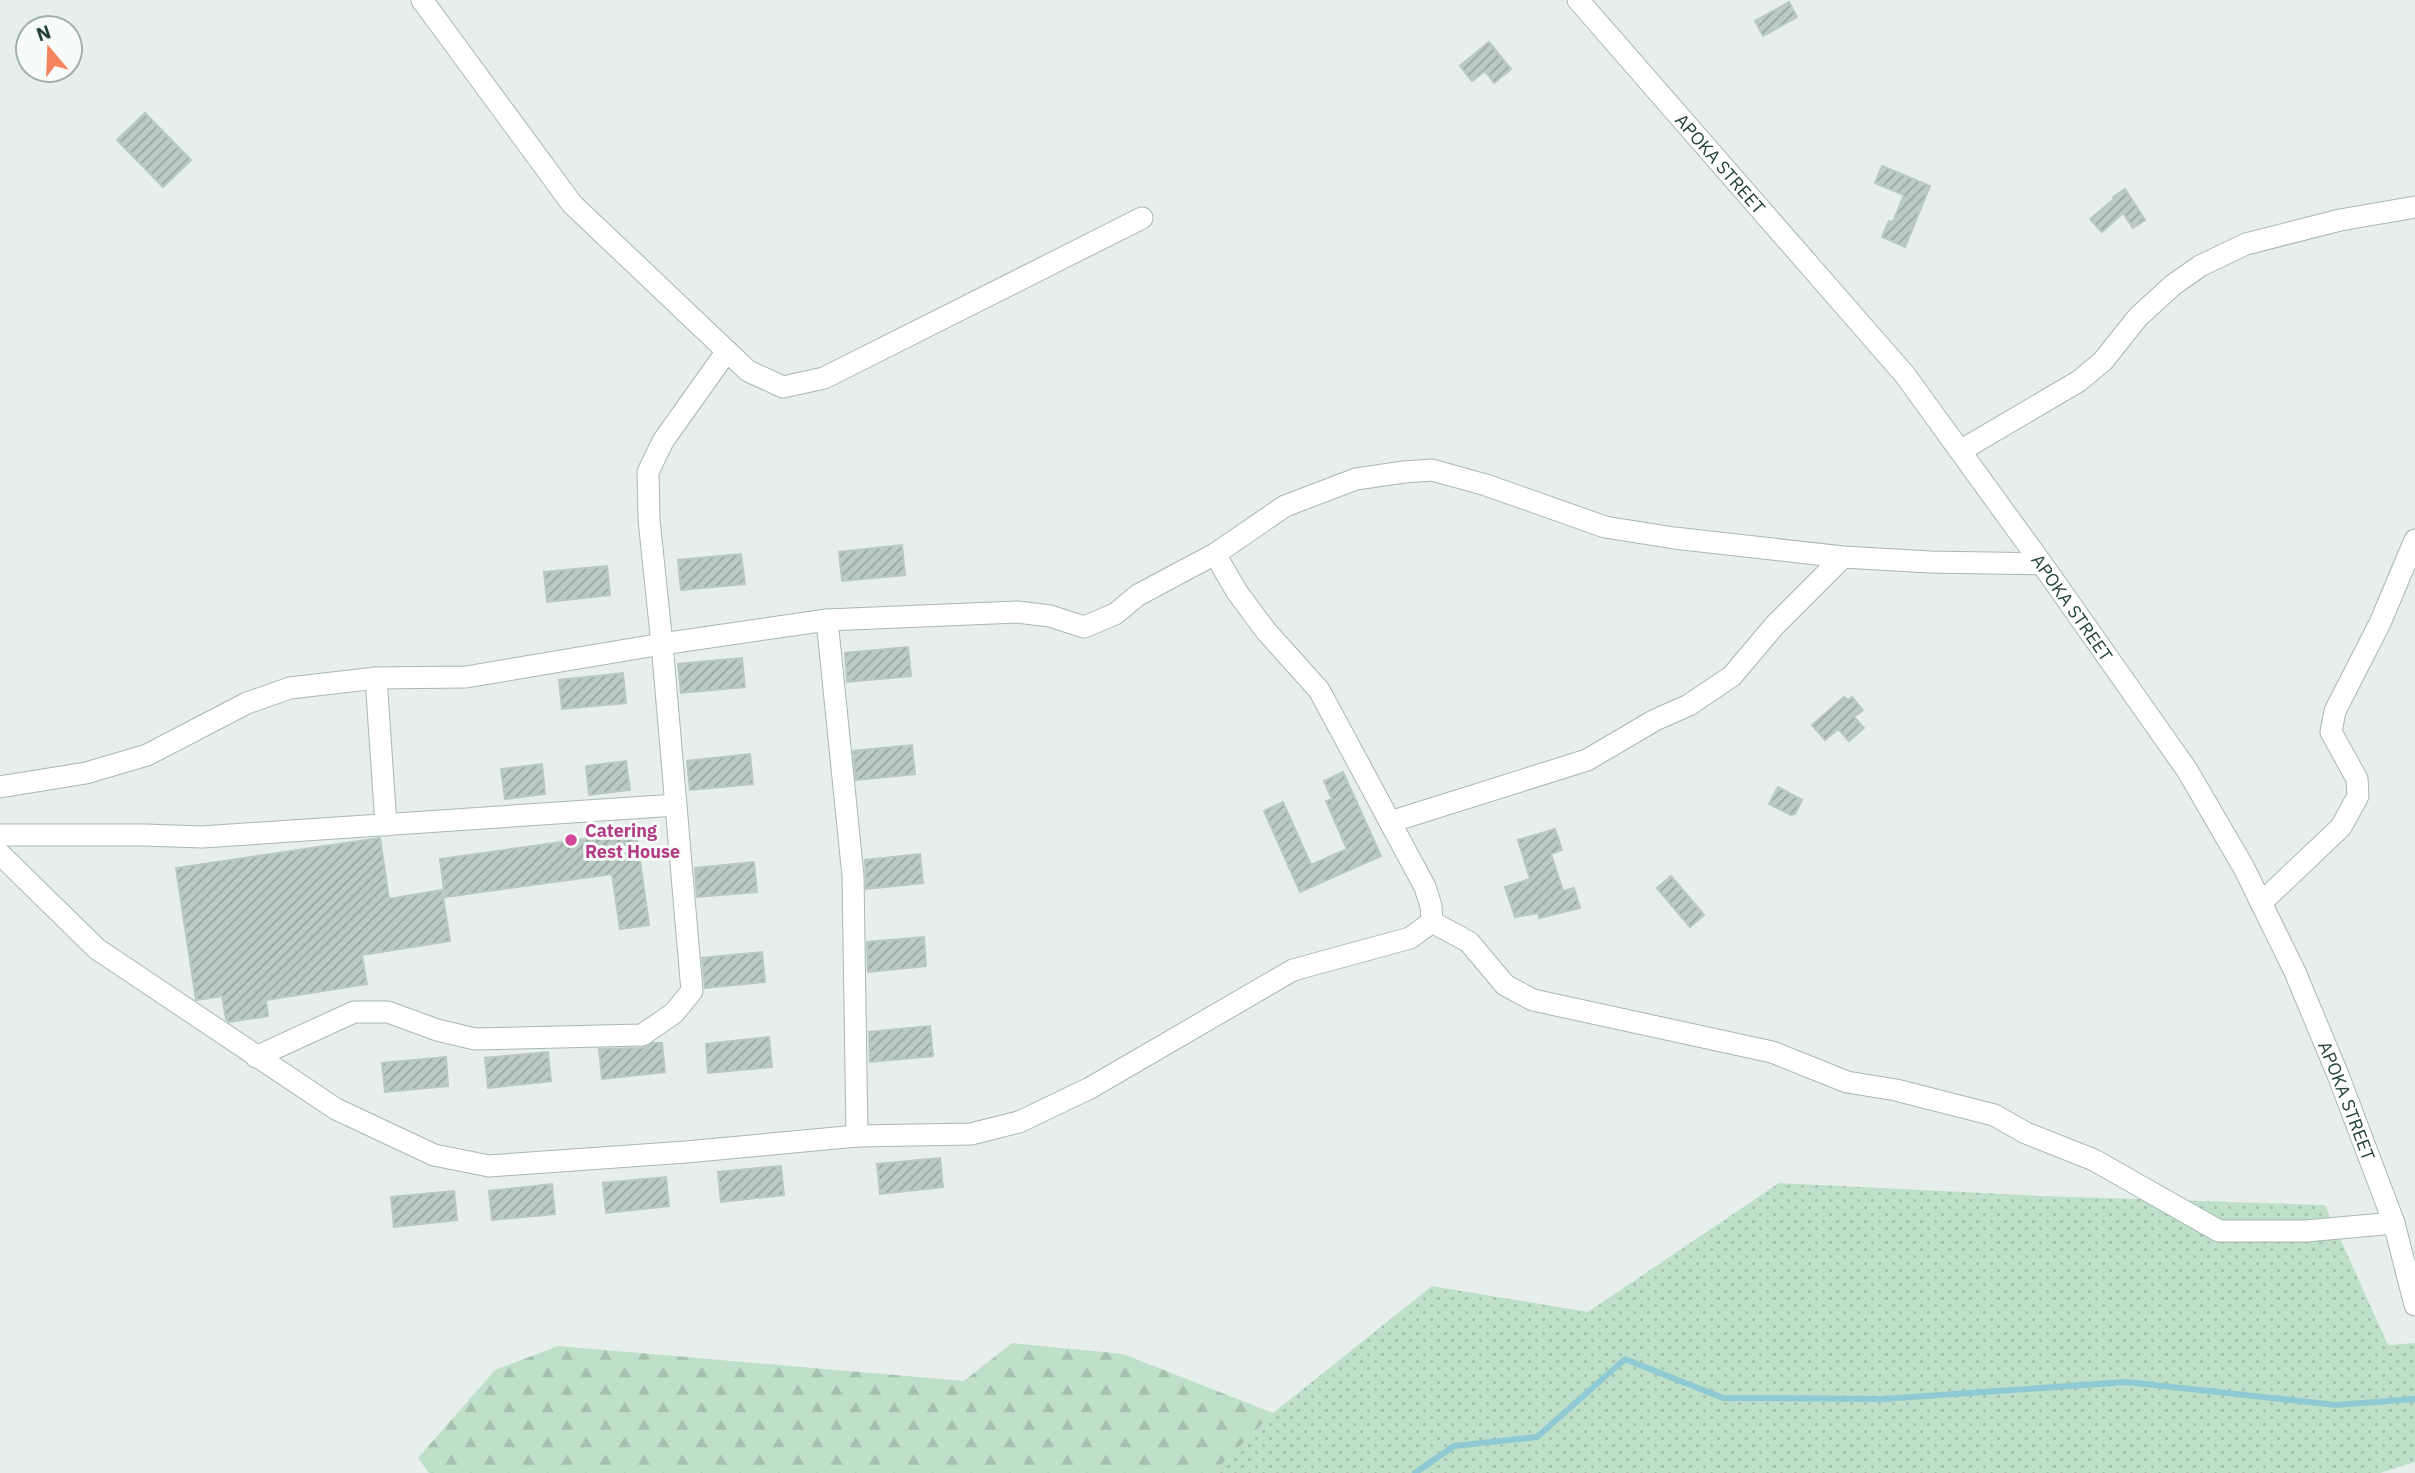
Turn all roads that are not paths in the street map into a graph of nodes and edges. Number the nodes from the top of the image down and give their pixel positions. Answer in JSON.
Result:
{"nodes":[{"id":1,"x":422,"y":0,"type":"edge"},
{"id":2,"x":1578,"y":0,"type":"edge"},
{"id":3,"x":2415,"y":207,"type":"edge"},
{"id":4,"x":1142,"y":218,"type":"dead end"},
{"id":5,"x":727,"y":351,"type":"junction"},
{"id":6,"x":1960,"y":451,"type":"junction"},
{"id":7,"x":2414,"y":544,"type":"edge"},
{"id":8,"x":1215,"y":554,"type":"junction"},
{"id":9,"x":1843,"y":557,"type":"junction"},
{"id":10,"x":2042,"y":565,"type":"junction"},
{"id":11,"x":827,"y":620,"type":"junction"},
{"id":12,"x":662,"y":644,"type":"junction"},
{"id":13,"x":376,"y":678,"type":"junction"},
{"id":14,"x":0,"y":787,"type":"edge"},
{"id":15,"x":676,"y":805,"type":"junction"},
{"id":16,"x":1390,"y":822,"type":"junction"},
{"id":17,"x":386,"y":825,"type":"junction"},
{"id":18,"x":0,"y":835,"type":"edge"},
{"id":19,"x":0,"y":854,"type":"edge"},
{"id":20,"x":2261,"y":903,"type":"junction"},
{"id":21,"x":1432,"y":922,"type":"junction"},
{"id":22,"x":256,"y":1057,"type":"junction"},
{"id":23,"x":857,"y":1136,"type":"junction"},
{"id":24,"x":2394,"y":1223,"type":"junction"},
{"id":25,"x":2415,"y":1305,"type":"edge"}],
"edges":[{"from":1,"to":5,"type":"street"},
{"from":2,"to":6,"type":"street","name":"APOKA STREET"},
{"from":3,"to":6,"type":"street"},
{"from":4,"to":5,"type":"street"},
{"from":5,"to":12,"type":"street"},
{"from":6,"to":10,"type":"street","name":"APOKA STREET"},
{"from":7,"to":20,"type":"street"},
{"from":8,"to":9,"type":"street"},
{"from":8,"to":11,"type":"street"},
{"from":8,"to":16,"type":"street"},
{"from":9,"to":10,"type":"street"},
{"from":9,"to":16,"type":"street"},
{"from":10,"to":20,"type":"street","name":"APOKA STREET"},
{"from":11,"to":12,"type":"street"},
{"from":11,"to":23,"type":"street"},
{"from":12,"to":13,"type":"street"},
{"from":12,"to":15,"type":"street"},
{"from":13,"to":14,"type":"street"},
{"from":13,"to":17,"type":"street"},
{"from":15,"to":17,"type":"street"},
{"from":15,"to":22,"type":"street"},
{"from":16,"to":21,"type":"street"},
{"from":17,"to":18,"type":"street"},
{"from":19,"to":22,"type":"street"},
{"from":20,"to":24,"type":"street","name":"APOKA STREET"},
{"from":21,"to":23,"type":"street"},
{"from":21,"to":24,"type":"street"},
{"from":22,"to":23,"type":"street"},
{"from":24,"to":25,"type":"street","name":"APOKA STREET"}]}
